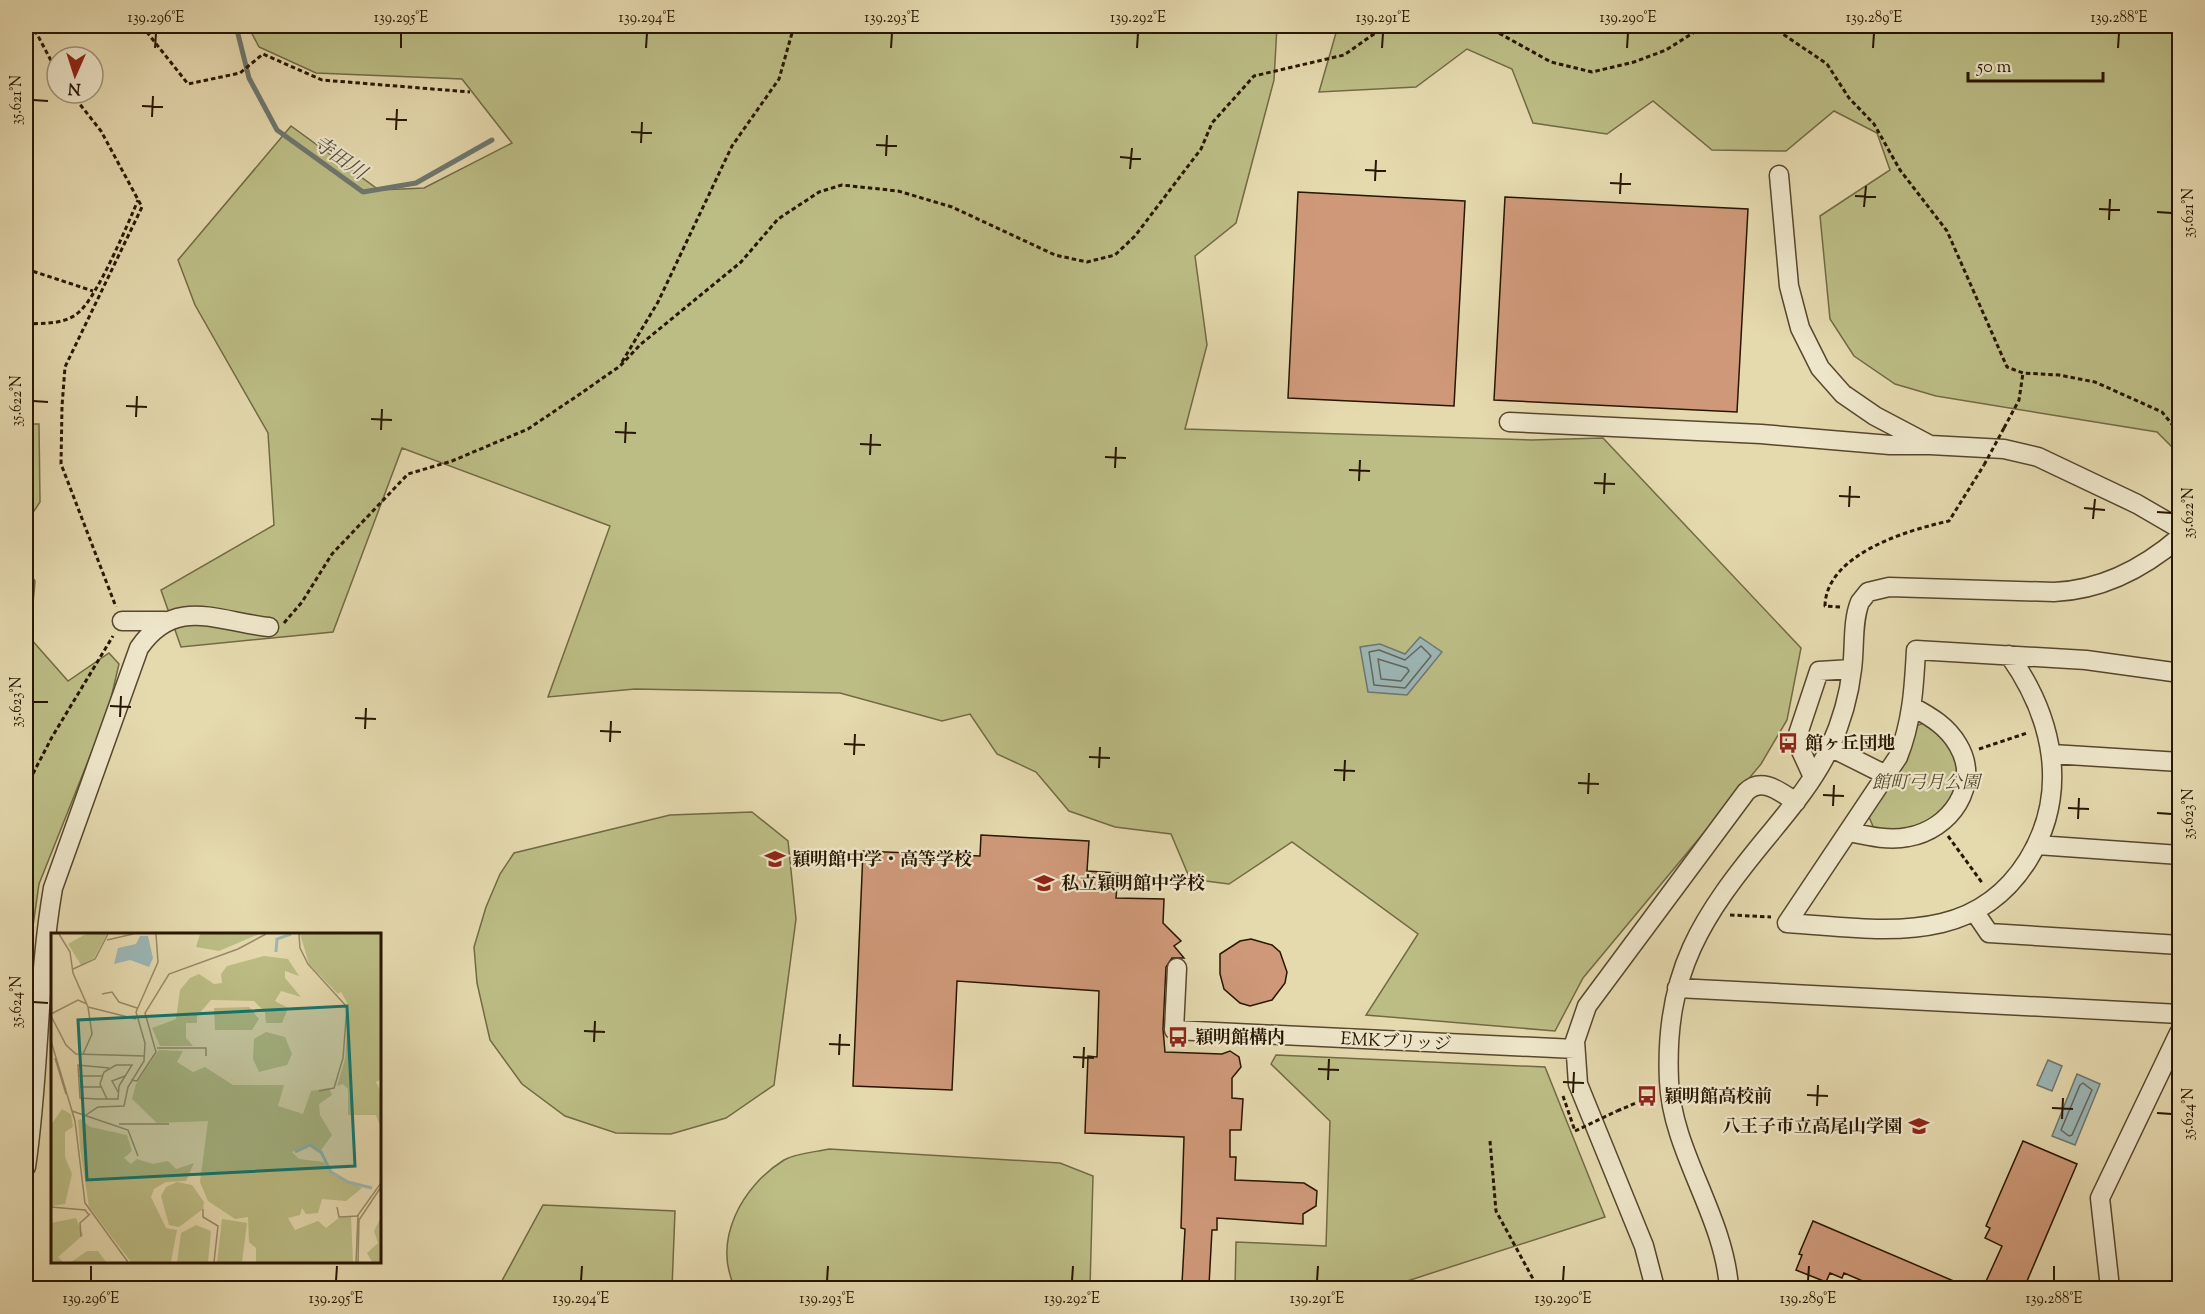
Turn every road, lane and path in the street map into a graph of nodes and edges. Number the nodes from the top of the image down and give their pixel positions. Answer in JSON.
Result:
{"nodes":[{"id":1,"x":28,"y":26,"type":"edge"},
{"id":2,"x":142,"y":26,"type":"edge"},
{"id":3,"x":794,"y":26,"type":"edge"},
{"id":4,"x":1390,"y":26,"type":"edge"},
{"id":5,"x":1486,"y":26,"type":"edge"},
{"id":6,"x":1704,"y":26,"type":"edge"},
{"id":7,"x":1763,"y":26,"type":"edge"},
{"id":8,"x":45,"y":49,"type":"edge"},
{"id":9,"x":470,"y":92,"type":"dead end"},
{"id":10,"x":80,"y":105,"type":"edge"},
{"id":11,"x":1779,"y":175,"type":"dead end"},
{"id":12,"x":138,"y":198,"type":"junction"},
{"id":13,"x":26,"y":269,"type":"edge"},
{"id":14,"x":93,"y":291,"type":"junction"},
{"id":15,"x":26,"y":324,"type":"edge"},
{"id":16,"x":620,"y":366,"type":"junction"},
{"id":17,"x":2023,"y":373,"type":"junction"},
{"id":18,"x":1509,"y":422,"type":"dead end"},
{"id":19,"x":2180,"y":434,"type":"edge"},
{"id":20,"x":1935,"y":445,"type":"junction"},
{"id":21,"x":2180,"y":529,"type":"edge"},
{"id":22,"x":2180,"y":537,"type":"edge"},
{"id":23,"x":1857,"y":608,"type":"junction"},
{"id":24,"x":122,"y":621,"type":"junction"},
{"id":25,"x":165,"y":621,"type":"junction"},
{"id":26,"x":269,"y":627,"type":"joint"},
{"id":27,"x":2009,"y":655,"type":"junction"},
{"id":28,"x":1852,"y":669,"type":"junction"},
{"id":29,"x":2180,"y":673,"type":"edge"},
{"id":30,"x":1913,"y":707,"type":"junction"},
{"id":31,"x":2046,"y":727,"type":"junction"},
{"id":32,"x":1830,"y":747,"type":"junction"},
{"id":33,"x":2052,"y":753,"type":"junction"},
{"id":34,"x":1963,"y":754,"type":"junction"},
{"id":35,"x":2180,"y":762,"type":"edge"},
{"id":36,"x":1814,"y":777,"type":"junction"},
{"id":37,"x":1888,"y":777,"type":"junction"},
{"id":38,"x":26,"y":787,"type":"edge"},
{"id":39,"x":1796,"y":802,"type":"junction"},
{"id":40,"x":1940,"y":825,"type":"junction"},
{"id":41,"x":1849,"y":832,"type":"junction"},
{"id":42,"x":2037,"y":845,"type":"junction"},
{"id":43,"x":2180,"y":855,"type":"edge"},
{"id":44,"x":1994,"y":900,"type":"junction"},
{"id":45,"x":1974,"y":911,"type":"junction"},
{"id":46,"x":1736,"y":915,"type":"dead end"},
{"id":47,"x":1764,"y":917,"type":"dead end"},
{"id":48,"x":2180,"y":945,"type":"edge"},
{"id":49,"x":1177,"y":968,"type":"dead end"},
{"id":50,"x":1677,"y":988,"type":"junction"},
{"id":51,"x":2180,"y":1014,"type":"edge"},
{"id":52,"x":2179,"y":1033,"type":"edge"},
{"id":53,"x":1575,"y":1048,"type":"junction"},
{"id":54,"x":1563,"y":1102,"type":"dead end"},
{"id":55,"x":1636,"y":1103,"type":"dead end"},
{"id":56,"x":1490,"y":1141,"type":"dead end"},
{"id":57,"x":26,"y":1167,"type":"edge"},
{"id":58,"x":1538,"y":1288,"type":"edge"},
{"id":59,"x":1655,"y":1288,"type":"edge"},
{"id":60,"x":1729,"y":1288,"type":"edge"},
{"id":61,"x":2110,"y":1288,"type":"edge"}],
"edges":[{"from":1,"to":8,"type":"path"},
{"from":2,"to":9,"type":"path"},
{"from":3,"to":16,"type":"path"},
{"from":4,"to":16,"type":"path"},
{"from":5,"to":6,"type":"path"},
{"from":7,"to":17,"type":"path"},
{"from":10,"to":12,"type":"path"},
{"from":11,"to":20,"type":"street"},
{"from":12,"to":14,"type":"path"},
{"from":12,"to":24,"type":"path"},
{"from":13,"to":14,"type":"path"},
{"from":14,"to":15,"type":"path"},
{"from":16,"to":26,"type":"path"},
{"from":17,"to":19,"type":"path"},
{"from":17,"to":23,"type":"path","bridge":true},
{"from":18,"to":20,"type":"street"},
{"from":20,"to":21,"type":"street"},
{"from":22,"to":23,"type":"street"},
{"from":23,"to":28,"type":"street"},
{"from":24,"to":25,"type":"street"},
{"from":24,"to":38,"type":"path"},
{"from":25,"to":26,"type":"street"},
{"from":25,"to":57,"type":"street"},
{"from":27,"to":29,"type":"street"},
{"from":27,"to":30,"type":"street"},
{"from":27,"to":31,"type":"street"},
{"from":28,"to":32,"type":"street"},
{"from":28,"to":36,"type":"street"},
{"from":30,"to":34,"type":"street"},
{"from":30,"to":37,"type":"street"},
{"from":31,"to":33,"type":"street"},
{"from":31,"to":34,"type":"path"},
{"from":32,"to":36,"type":"street"},
{"from":32,"to":37,"type":"street"},
{"from":33,"to":35,"type":"street"},
{"from":33,"to":42,"type":"street"},
{"from":34,"to":40,"type":"street"},
{"from":36,"to":39,"type":"street"},
{"from":37,"to":41,"type":"street"},
{"from":39,"to":50,"type":"street"},
{"from":39,"to":53,"type":"street"},
{"from":40,"to":41,"type":"street"},
{"from":40,"to":44,"type":"path"},
{"from":41,"to":45,"type":"street"},
{"from":42,"to":43,"type":"street"},
{"from":42,"to":44,"type":"street"},
{"from":44,"to":45,"type":"street"},
{"from":45,"to":48,"type":"street"},
{"from":46,"to":47,"type":"path"},
{"from":49,"to":53,"type":"street","name":"EMKブリッジ"},
{"from":50,"to":51,"type":"street"},
{"from":50,"to":60,"type":"street"},
{"from":52,"to":61,"type":"street"},
{"from":53,"to":59,"type":"street"},
{"from":54,"to":55,"type":"path","bridge":true},
{"from":56,"to":58,"type":"path"}]}
